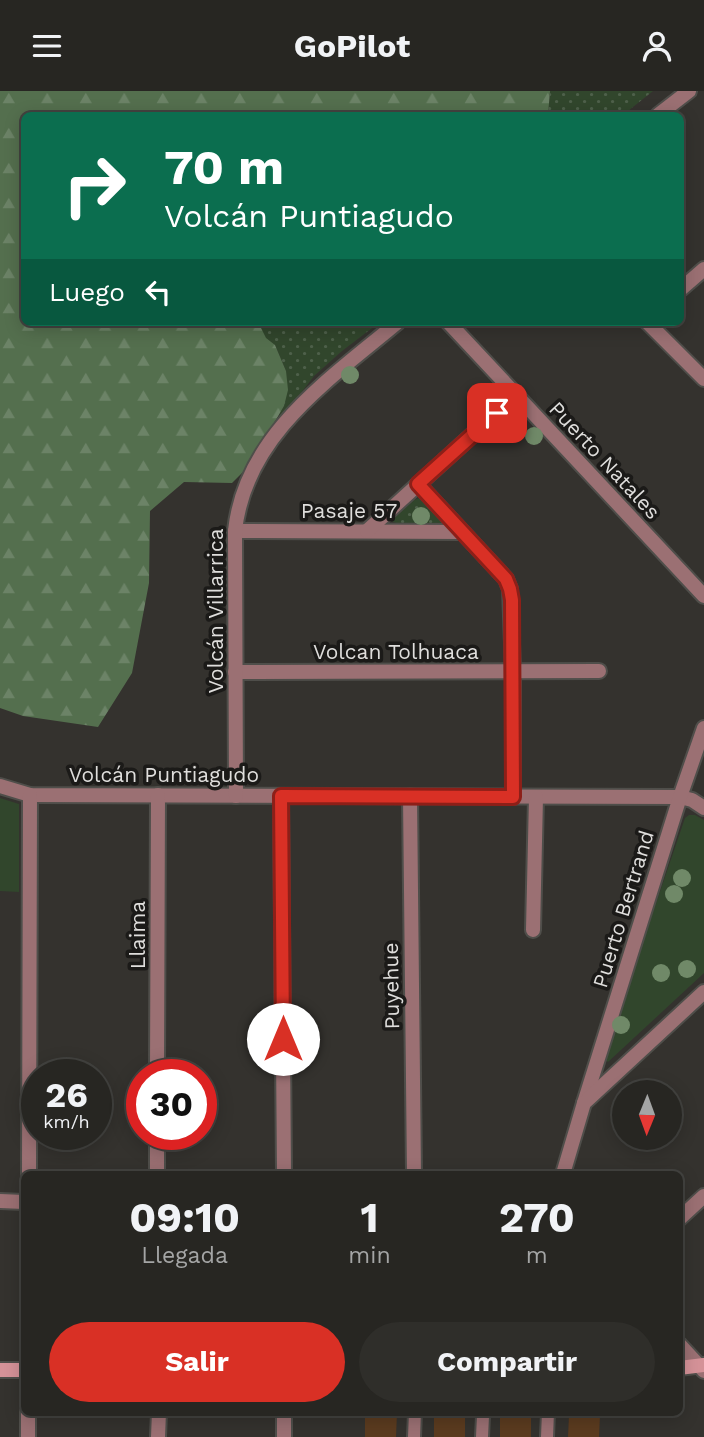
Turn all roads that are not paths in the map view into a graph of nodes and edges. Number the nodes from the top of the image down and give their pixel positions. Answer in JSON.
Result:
{"nodes":[{"id":1,"x":689,"y":91,"type":"edge"},
{"id":2,"x":662,"y":112,"type":"edge"},
{"id":3,"x":704,"y":269,"type":"edge"},
{"id":4,"x":684,"y":286,"type":"edge"},
{"id":5,"x":393,"y":326,"type":"edge"},
{"id":6,"x":452,"y":326,"type":"edge"},
{"id":7,"x":651,"y":326,"type":"edge"},
{"id":8,"x":704,"y":379,"type":"edge"},
{"id":9,"x":516,"y":395,"type":"junction"},
{"id":10,"x":418,"y":484,"type":"junction"},
{"id":11,"x":235,"y":531,"type":"junction"},
{"id":12,"x":367,"y":531,"type":"junction"},
{"id":13,"x":462,"y":532,"type":"junction"},
{"id":14,"x":704,"y":596,"type":"edge"},
{"id":15,"x":513,"y":671,"type":"junction"},
{"id":16,"x":599,"y":671,"type":"dead end"},
{"id":17,"x":235,"y":672,"type":"junction"},
{"id":18,"x":704,"y":728,"type":"edge"},
{"id":19,"x":0,"y":786,"type":"edge"},
{"id":20,"x":30,"y":795,"type":"junction"},
{"id":21,"x":158,"y":795,"type":"junction"},
{"id":22,"x":236,"y":796,"type":"junction"},
{"id":23,"x":281,"y":796,"type":"junction"},
{"id":24,"x":410,"y":796,"type":"junction"},
{"id":25,"x":513,"y":797,"type":"junction"},
{"id":26,"x":536,"y":797,"type":"junction"},
{"id":27,"x":680,"y":797,"type":"junction"},
{"id":28,"x":704,"y":808,"type":"edge"},
{"id":29,"x":533,"y":930,"type":"dead end"},
{"id":30,"x":704,"y":992,"type":"edge"},
{"id":31,"x":157,"y":1059,"type":"edge"},
{"id":32,"x":584,"y":1103,"type":"junction"},
{"id":33,"x":157,"y":1150,"type":"edge"},
{"id":34,"x":29,"y":1171,"type":"edge"},
{"id":35,"x":157,"y":1171,"type":"edge"},
{"id":36,"x":284,"y":1171,"type":"edge"},
{"id":37,"x":414,"y":1171,"type":"edge"},
{"id":38,"x":564,"y":1171,"type":"edge"},
{"id":39,"x":704,"y":1196,"type":"edge"},
{"id":40,"x":0,"y":1201,"type":"edge"},
{"id":41,"x":21,"y":1202,"type":"edge"},
{"id":42,"x":683,"y":1215,"type":"edge"},
{"id":43,"x":683,"y":1348,"type":"edge"},
{"id":44,"x":702,"y":1367,"type":"edge"},
{"id":45,"x":683,"y":1368,"type":"edge"},
{"id":46,"x":0,"y":1370,"type":"edge"},
{"id":47,"x":21,"y":1370,"type":"edge"},
{"id":48,"x":28,"y":1416,"type":"edge"},
{"id":49,"x":159,"y":1416,"type":"edge"},
{"id":50,"x":284,"y":1416,"type":"edge"},
{"id":51,"x":415,"y":1416,"type":"edge"},
{"id":52,"x":483,"y":1416,"type":"dead end"},
{"id":53,"x":548,"y":1416,"type":"edge"},
{"id":54,"x":28,"y":1437,"type":"edge"},
{"id":55,"x":158,"y":1437,"type":"edge"},
{"id":56,"x":284,"y":1437,"type":"edge"},
{"id":57,"x":414,"y":1437,"type":"edge"},
{"id":58,"x":482,"y":1437,"type":"edge"},
{"id":59,"x":547,"y":1437,"type":"edge"}],
"edges":[{"from":1,"to":2,"type":"street"},
{"from":3,"to":4,"type":"street"},
{"from":5,"to":11,"type":"street","name":"Volcán Villarrica"},
{"from":6,"to":9,"type":"street","name":"Puerto Natales"},
{"from":7,"to":8,"type":"street"},
{"from":9,"to":10,"type":"street"},
{"from":9,"to":14,"type":"street","name":"Puerto Natales"},
{"from":10,"to":12,"type":"street"},
{"from":10,"to":13,"type":"street"},
{"from":11,"to":12,"type":"street","name":"Pasaje 57"},
{"from":11,"to":17,"type":"street","name":"Volcán Villarrica"},
{"from":12,"to":13,"type":"street","name":"Pasaje 57"},
{"from":13,"to":15,"type":"street"},
{"from":15,"to":16,"type":"street","name":"Volcan Tolhuaca"},
{"from":15,"to":17,"type":"street","name":"Volcan Tolhuaca"},
{"from":15,"to":25,"type":"street"},
{"from":17,"to":22,"type":"street","name":"Volcán Villarrica"},
{"from":18,"to":27,"type":"street","name":"Puerto Bertrand"},
{"from":19,"to":20,"type":"street","name":"Volcán Puntiagudo"},
{"from":20,"to":21,"type":"street","name":"Volcán Puntiagudo"},
{"from":20,"to":34,"type":"street"},
{"from":21,"to":22,"type":"street","name":"Volcán Puntiagudo"},
{"from":21,"to":31,"type":"street","name":"Llaima"},
{"from":22,"to":23,"type":"street","name":"Volcán Puntiagudo"},
{"from":23,"to":24,"type":"street","name":"Volcán Puntiagudo"},
{"from":23,"to":36,"type":"street"},
{"from":24,"to":25,"type":"street","name":"Volcán Puntiagudo"},
{"from":24,"to":37,"type":"street","name":"Puyehue"},
{"from":25,"to":26,"type":"street","name":"Volcán Puntiagudo"},
{"from":26,"to":27,"type":"street","name":"Volcán Puntiagudo"},
{"from":26,"to":29,"type":"street"},
{"from":27,"to":28,"type":"street","name":"Volcán Puntiagudo"},
{"from":27,"to":32,"type":"street","name":"Puerto Bertrand"},
{"from":30,"to":32,"type":"street"},
{"from":32,"to":38,"type":"street","name":"Puerto Bertrand"},
{"from":33,"to":35,"type":"street"},
{"from":39,"to":42,"type":"street"},
{"from":40,"to":41,"type":"street"},
{"from":43,"to":44,"type":"street"},
{"from":44,"to":45,"type":"main road"},
{"from":46,"to":47,"type":"main road"},
{"from":48,"to":54,"type":"street"},
{"from":49,"to":55,"type":"street"},
{"from":50,"to":56,"type":"street"},
{"from":51,"to":57,"type":"lane"},
{"from":52,"to":58,"type":"lane"},
{"from":53,"to":59,"type":"lane"}]}
